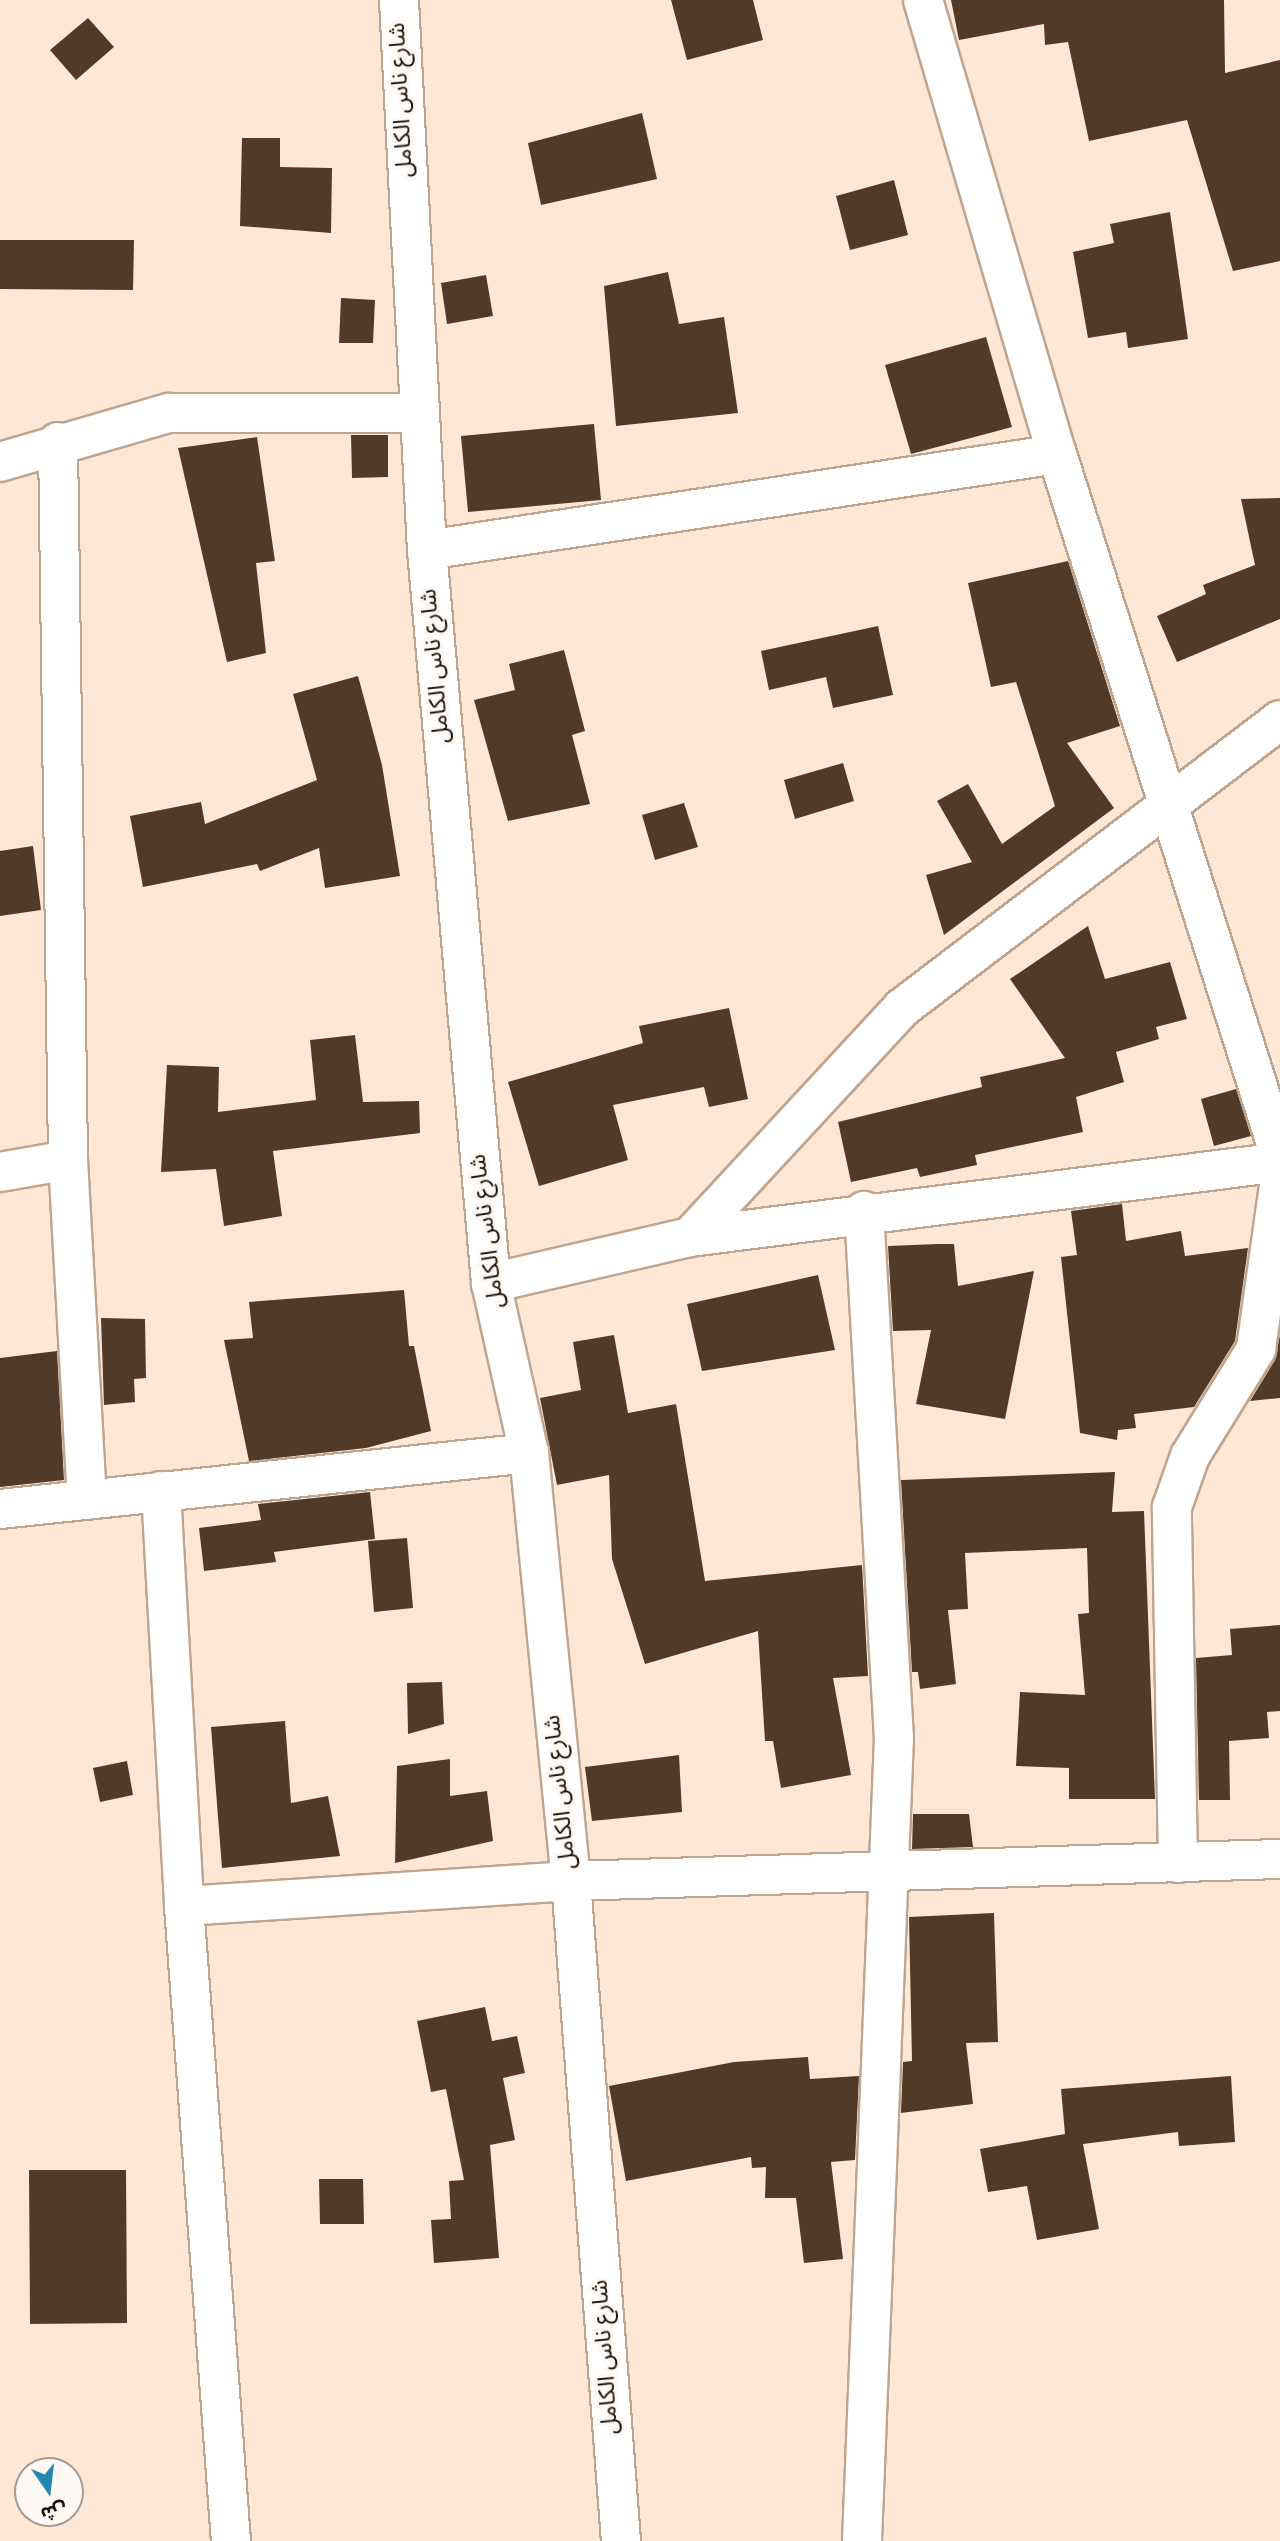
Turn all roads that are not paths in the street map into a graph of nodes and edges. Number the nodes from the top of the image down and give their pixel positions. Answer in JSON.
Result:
{"nodes":[{"id":1,"x":399,"y":0,"type":"edge"},
{"id":2,"x":923,"y":0,"type":"edge"},
{"id":3,"x":418,"y":413,"type":"junction"},
{"id":4,"x":58,"y":442,"type":"junction"},
{"id":5,"x":1057,"y":454,"type":"junction"},
{"id":6,"x":0,"y":462,"type":"edge"},
{"id":7,"x":427,"y":550,"type":"junction"},
{"id":8,"x":1280,"y":720,"type":"edge"},
{"id":9,"x":1171,"y":797,"type":"junction"},
{"id":10,"x":1280,"y":1156,"type":"edge"},
{"id":11,"x":68,"y":1160,"type":"junction"},
{"id":12,"x":1280,"y":1162,"type":"edge"},
{"id":13,"x":0,"y":1171,"type":"edge"},
{"id":14,"x":1280,"y":1178,"type":"edge"},
{"id":15,"x":864,"y":1211,"type":"junction"},
{"id":16,"x":690,"y":1237,"type":"junction"},
{"id":17,"x":491,"y":1283,"type":"junction"},
{"id":18,"x":530,"y":1453,"type":"junction"},
{"id":19,"x":161,"y":1491,"type":"junction"},
{"id":20,"x":88,"y":1496,"type":"junction"},
{"id":21,"x":0,"y":1509,"type":"edge"},
{"id":22,"x":1280,"y":1859,"type":"edge"},
{"id":23,"x":1178,"y":1863,"type":"junction"},
{"id":24,"x":888,"y":1875,"type":"junction"},
{"id":25,"x":571,"y":1881,"type":"junction"},
{"id":26,"x":184,"y":1906,"type":"junction"},
{"id":27,"x":231,"y":2541,"type":"edge"},
{"id":28,"x":621,"y":2541,"type":"edge"},
{"id":29,"x":862,"y":2541,"type":"edge"}],
"edges":[{"from":1,"to":3,"type":"street","name":"شارع ناس الكامل"},
{"from":2,"to":5,"type":"street"},
{"from":3,"to":4,"type":"street"},
{"from":3,"to":7,"type":"street","name":"شارع ناس الكامل"},
{"from":4,"to":6,"type":"street"},
{"from":4,"to":11,"type":"street"},
{"from":5,"to":7,"type":"street"},
{"from":5,"to":9,"type":"street"},
{"from":7,"to":17,"type":"street","name":"شارع ناس الكامل"},
{"from":8,"to":9,"type":"street"},
{"from":9,"to":10,"type":"street"},
{"from":9,"to":16,"type":"street"},
{"from":11,"to":13,"type":"street"},
{"from":11,"to":20,"type":"street"},
{"from":12,"to":15,"type":"street"},
{"from":14,"to":23,"type":"street"},
{"from":15,"to":16,"type":"street"},
{"from":15,"to":24,"type":"street"},
{"from":16,"to":17,"type":"street"},
{"from":17,"to":18,"type":"street","name":"شارع ناس الكامل"},
{"from":18,"to":19,"type":"street"},
{"from":18,"to":25,"type":"street","name":"شارع ناس الكامل"},
{"from":19,"to":20,"type":"street"},
{"from":19,"to":26,"type":"street"},
{"from":20,"to":21,"type":"street"},
{"from":22,"to":23,"type":"street"},
{"from":23,"to":24,"type":"street"},
{"from":24,"to":25,"type":"street"},
{"from":24,"to":29,"type":"street"},
{"from":25,"to":26,"type":"street"},
{"from":25,"to":28,"type":"street","name":"شارع ناس الكامل"},
{"from":26,"to":27,"type":"street"}]}
